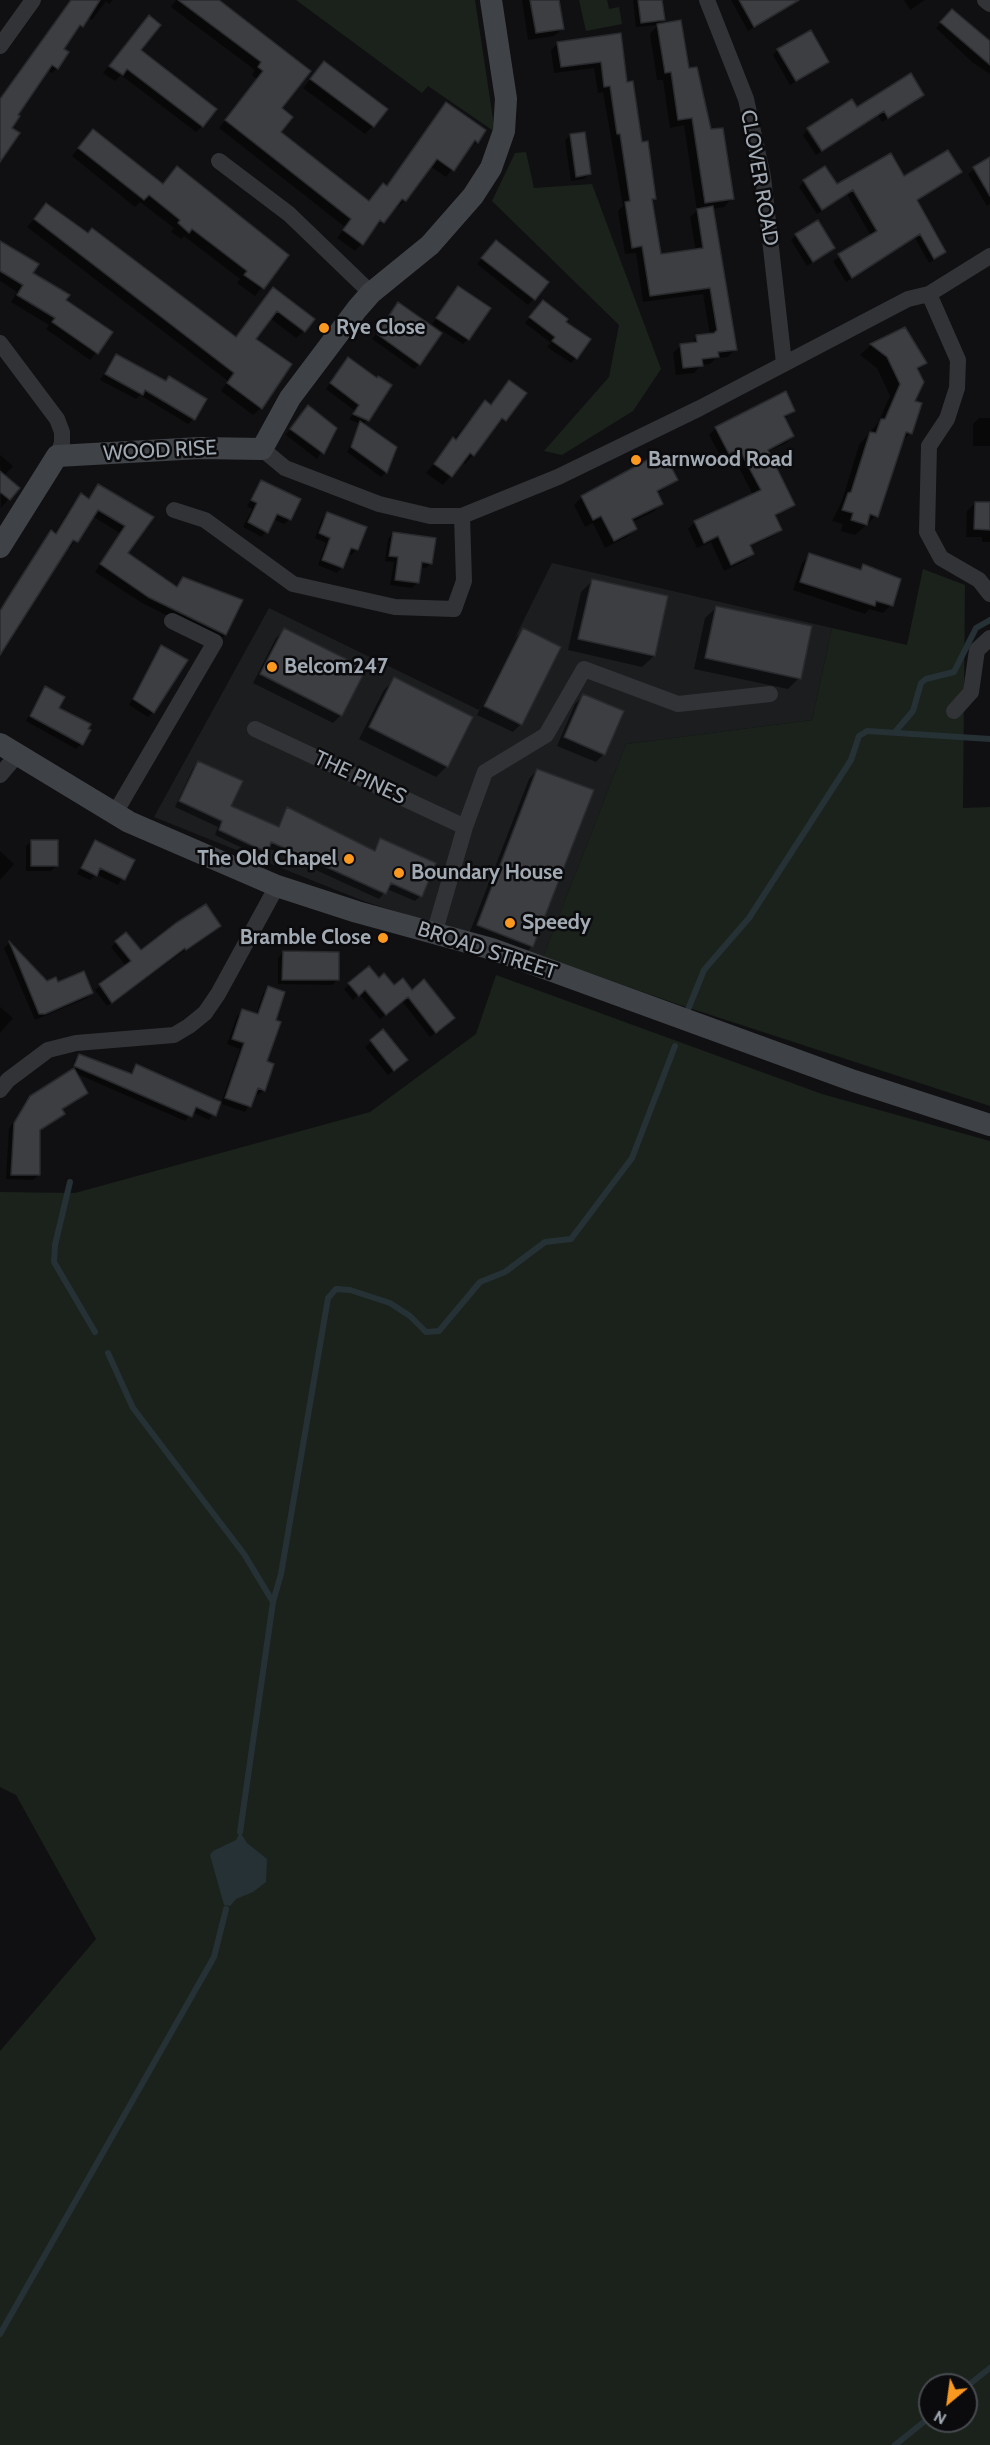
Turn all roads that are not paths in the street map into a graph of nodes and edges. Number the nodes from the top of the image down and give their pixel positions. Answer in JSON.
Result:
{"nodes":[{"id":1,"x":33,"y":0,"type":"edge"},
{"id":2,"x":491,"y":0,"type":"edge"},
{"id":3,"x":707,"y":0,"type":"edge"},
{"id":4,"x":985,"y":0,"type":"edge"},
{"id":5,"x":990,"y":4,"type":"edge"},
{"id":6,"x":0,"y":46,"type":"edge"},
{"id":7,"x":219,"y":161,"type":"dead end"},
{"id":8,"x":990,"y":256,"type":"edge"},
{"id":9,"x":371,"y":293,"type":"junction"},
{"id":10,"x":929,"y":294,"type":"junction"},
{"id":11,"x":0,"y":343,"type":"edge"},
{"id":12,"x":784,"y":363,"type":"junction"},
{"id":13,"x":262,"y":449,"type":"junction"},
{"id":14,"x":57,"y":456,"type":"junction"},
{"id":15,"x":174,"y":510,"type":"dead end"},
{"id":16,"x":462,"y":516,"type":"junction"},
{"id":17,"x":0,"y":547,"type":"edge"},
{"id":18,"x":990,"y":594,"type":"edge"},
{"id":19,"x":172,"y":621,"type":"dead end"},
{"id":20,"x":990,"y":638,"type":"edge"},
{"id":21,"x":770,"y":694,"type":"dead end"},
{"id":22,"x":954,"y":711,"type":"dead end"},
{"id":23,"x":255,"y":729,"type":"dead end"},
{"id":24,"x":8,"y":750,"type":"edge"},
{"id":25,"x":0,"y":775,"type":"edge"},
{"id":26,"x":115,"y":813,"type":"junction"},
{"id":27,"x":465,"y":827,"type":"junction"},
{"id":28,"x":277,"y":886,"type":"junction"},
{"id":29,"x":434,"y":934,"type":"junction"},
{"id":30,"x":0,"y":1090,"type":"edge"},
{"id":31,"x":990,"y":1125,"type":"edge"}],
"edges":[{"from":1,"to":6,"type":"street"},
{"from":2,"to":9,"type":"street"},
{"from":3,"to":12,"type":"street","name":"CLOVER ROAD"},
{"from":4,"to":5,"type":"street"},
{"from":7,"to":9,"type":"street"},
{"from":8,"to":10,"type":"street"},
{"from":9,"to":13,"type":"street"},
{"from":10,"to":12,"type":"street"},
{"from":10,"to":18,"type":"street"},
{"from":11,"to":14,"type":"street"},
{"from":12,"to":16,"type":"street"},
{"from":13,"to":14,"type":"street","name":"WOOD RISE"},
{"from":13,"to":16,"type":"street"},
{"from":14,"to":17,"type":"street"},
{"from":15,"to":16,"type":"street"},
{"from":19,"to":26,"type":"street"},
{"from":20,"to":22,"type":"street"},
{"from":21,"to":27,"type":"street"},
{"from":23,"to":27,"type":"street","name":"THE PINES"},
{"from":24,"to":25,"type":"street"},
{"from":24,"to":26,"type":"street","name":"BROAD STREET"},
{"from":26,"to":28,"type":"street","name":"BROAD STREET"},
{"from":27,"to":29,"type":"street"},
{"from":28,"to":29,"type":"street","name":"BROAD STREET"},
{"from":28,"to":30,"type":"street"},
{"from":29,"to":31,"type":"street","name":"BROAD STREET"}]}
